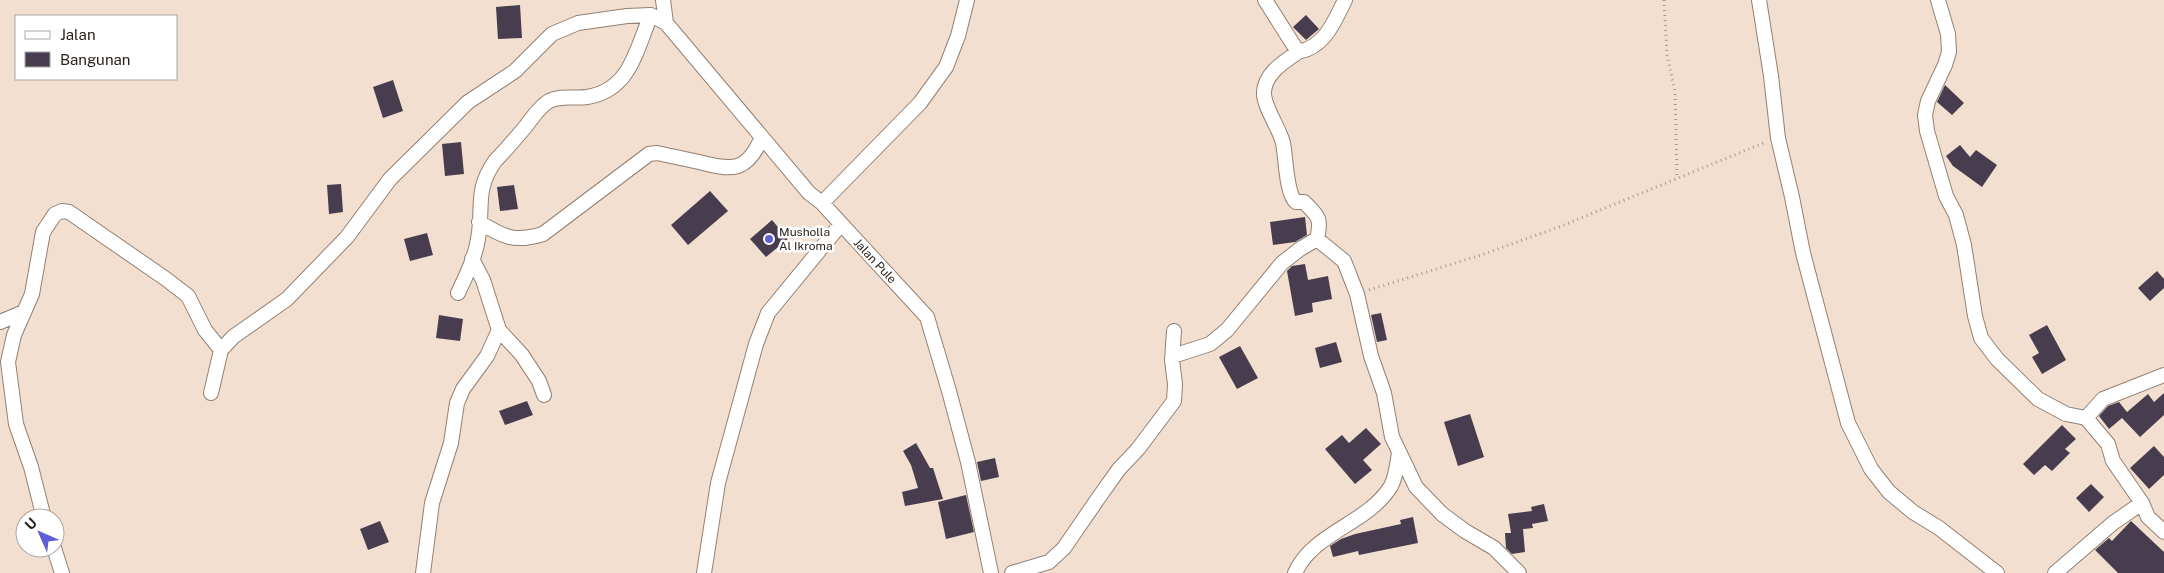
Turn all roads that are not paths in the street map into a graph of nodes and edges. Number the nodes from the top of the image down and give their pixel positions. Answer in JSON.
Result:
{"nodes":[{"id":1,"x":663,"y":0,"type":"edge"},
{"id":2,"x":967,"y":0,"type":"edge"},
{"id":3,"x":1265,"y":0,"type":"edge"},
{"id":4,"x":1345,"y":0,"type":"edge"},
{"id":5,"x":1759,"y":0,"type":"edge"},
{"id":6,"x":1938,"y":0,"type":"edge"},
{"id":7,"x":651,"y":14,"type":"junction"},
{"id":8,"x":666,"y":23,"type":"junction"},
{"id":9,"x":1298,"y":52,"type":"junction"},
{"id":10,"x":762,"y":137,"type":"junction"},
{"id":11,"x":822,"y":203,"type":"junction"},
{"id":12,"x":479,"y":222,"type":"junction"},
{"id":13,"x":841,"y":224,"type":"junction"},
{"id":14,"x":1317,"y":239,"type":"junction"},
{"id":15,"x":472,"y":259,"type":"junction"},
{"id":16,"x":458,"y":293,"type":"dead end"},
{"id":17,"x":24,"y":312,"type":"junction"},
{"id":18,"x":0,"y":322,"type":"edge"},
{"id":19,"x":500,"y":330,"type":"junction"},
{"id":20,"x":1174,"y":331,"type":"dead end"},
{"id":21,"x":221,"y":350,"type":"junction"},
{"id":22,"x":1173,"y":356,"type":"junction"},
{"id":23,"x":2164,"y":375,"type":"edge"},
{"id":24,"x":211,"y":393,"type":"dead end"},
{"id":25,"x":544,"y":395,"type":"dead end"},
{"id":26,"x":2086,"y":418,"type":"junction"},
{"id":27,"x":1399,"y":453,"type":"junction"},
{"id":28,"x":2142,"y":503,"type":"junction"},
{"id":29,"x":42,"y":508,"type":"edge"},
{"id":30,"x":2164,"y":532,"type":"edge"},
{"id":31,"x":57,"y":558,"type":"edge"},
{"id":32,"x":62,"y":573,"type":"edge"},
{"id":33,"x":424,"y":573,"type":"edge"},
{"id":34,"x":704,"y":573,"type":"edge"},
{"id":35,"x":991,"y":573,"type":"edge"},
{"id":36,"x":1012,"y":573,"type":"edge"},
{"id":37,"x":1295,"y":573,"type":"edge"},
{"id":38,"x":1519,"y":573,"type":"edge"},
{"id":39,"x":1997,"y":573,"type":"edge"},
{"id":40,"x":2055,"y":573,"type":"edge"}],
"edges":[{"from":1,"to":8,"type":"street"},
{"from":2,"to":11,"type":"street"},
{"from":3,"to":9,"type":"street"},
{"from":4,"to":9,"type":"street"},
{"from":5,"to":39,"type":"street"},
{"from":6,"to":26,"type":"street"},
{"from":7,"to":8,"type":"street"},
{"from":7,"to":12,"type":"street"},
{"from":7,"to":21,"type":"street"},
{"from":8,"to":10,"type":"street","name":"Jalan Pule"},
{"from":9,"to":14,"type":"street"},
{"from":10,"to":11,"type":"street","name":"Jalan Pule"},
{"from":10,"to":12,"type":"street"},
{"from":11,"to":13,"type":"street","name":"Jalan Pule"},
{"from":12,"to":15,"type":"street"},
{"from":13,"to":34,"type":"street"},
{"from":13,"to":35,"type":"street","name":"Jalan Pule"},
{"from":14,"to":22,"type":"street"},
{"from":14,"to":27,"type":"street"},
{"from":15,"to":16,"type":"street"},
{"from":15,"to":19,"type":"street"},
{"from":17,"to":18,"type":"street"},
{"from":17,"to":21,"type":"street"},
{"from":17,"to":29,"type":"street"},
{"from":19,"to":25,"type":"street"},
{"from":19,"to":33,"type":"street"},
{"from":20,"to":22,"type":"street"},
{"from":21,"to":24,"type":"street"},
{"from":22,"to":36,"type":"street"},
{"from":23,"to":26,"type":"street"},
{"from":26,"to":28,"type":"street"},
{"from":27,"to":37,"type":"street"},
{"from":27,"to":38,"type":"street"},
{"from":28,"to":30,"type":"street"},
{"from":28,"to":40,"type":"street"},
{"from":31,"to":32,"type":"street"}]}
